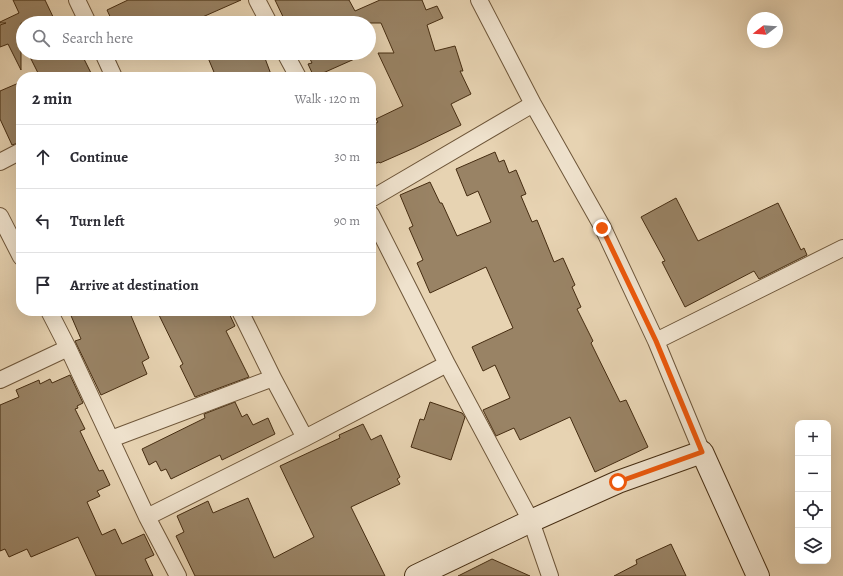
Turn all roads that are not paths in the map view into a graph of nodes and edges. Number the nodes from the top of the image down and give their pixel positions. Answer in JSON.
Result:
{"nodes":[{"id":1,"x":78,"y":0,"type":"edge"},
{"id":2,"x":257,"y":0,"type":"edge"},
{"id":3,"x":479,"y":0,"type":"edge"},
{"id":4,"x":85,"y":16,"type":"edge"},
{"id":5,"x":265,"y":16,"type":"edge"},
{"id":6,"x":106,"y":60,"type":"edge"},
{"id":7,"x":290,"y":60,"type":"edge"},
{"id":8,"x":112,"y":72,"type":"edge"},
{"id":9,"x":296,"y":72,"type":"edge"},
{"id":10,"x":534,"y":104,"type":"junction"},
{"id":11,"x":16,"y":154,"type":"edge"},
{"id":12,"x":0,"y":162,"type":"edge"},
{"id":13,"x":376,"y":196,"type":"edge"},
{"id":14,"x":0,"y":216,"type":"edge"},
{"id":15,"x":376,"y":224,"type":"edge"},
{"id":16,"x":16,"y":247,"type":"edge"},
{"id":17,"x":843,"y":248,"type":"edge"},
{"id":18,"x":52,"y":316,"type":"edge"},
{"id":19,"x":242,"y":316,"type":"edge"},
{"id":20,"x":656,"y":341,"type":"junction"},
{"id":21,"x":68,"y":348,"type":"junction"},
{"id":22,"x":447,"y":364,"type":"junction"},
{"id":23,"x":273,"y":378,"type":"junction"},
{"id":24,"x":0,"y":380,"type":"edge"},
{"id":25,"x":305,"y":438,"type":"junction"},
{"id":26,"x":111,"y":439,"type":"junction"},
{"id":27,"x":702,"y":452,"type":"junction"},
{"id":28,"x":147,"y":517,"type":"junction"},
{"id":29,"x":531,"y":520,"type":"junction"},
{"id":30,"x":178,"y":576,"type":"edge"},
{"id":31,"x":416,"y":576,"type":"edge"},
{"id":32,"x":550,"y":576,"type":"edge"},
{"id":33,"x":758,"y":576,"type":"edge"}],
"edges":[{"from":1,"to":4,"type":"street"},
{"from":2,"to":5,"type":"street"},
{"from":3,"to":10,"type":"street"},
{"from":6,"to":8,"type":"street"},
{"from":7,"to":9,"type":"street"},
{"from":10,"to":13,"type":"street"},
{"from":10,"to":20,"type":"street"},
{"from":11,"to":12,"type":"street"},
{"from":14,"to":16,"type":"street"},
{"from":15,"to":22,"type":"street"},
{"from":17,"to":20,"type":"street"},
{"from":18,"to":21,"type":"street"},
{"from":19,"to":23,"type":"street"},
{"from":20,"to":27,"type":"street"},
{"from":21,"to":24,"type":"street"},
{"from":21,"to":26,"type":"street"},
{"from":22,"to":25,"type":"street"},
{"from":22,"to":29,"type":"street"},
{"from":23,"to":25,"type":"street"},
{"from":23,"to":26,"type":"street"},
{"from":25,"to":28,"type":"street"},
{"from":26,"to":28,"type":"street"},
{"from":27,"to":29,"type":"street"},
{"from":27,"to":33,"type":"street"},
{"from":28,"to":30,"type":"street"},
{"from":29,"to":31,"type":"street"},
{"from":29,"to":32,"type":"street"}]}
